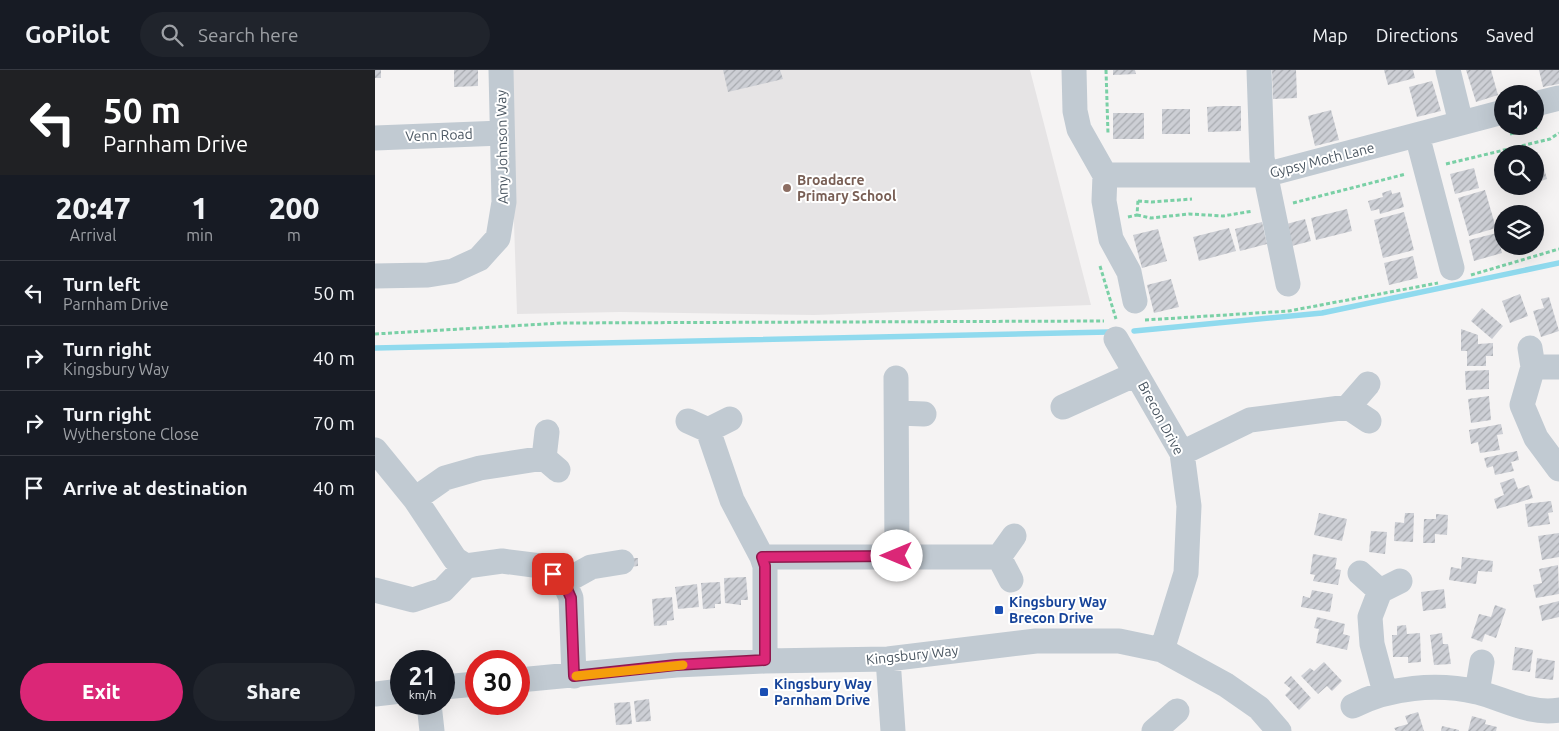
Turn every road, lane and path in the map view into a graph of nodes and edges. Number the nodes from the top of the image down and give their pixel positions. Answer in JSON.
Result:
{"nodes":[{"id":1,"x":501,"y":70,"type":"edge"},
{"id":2,"x":1073,"y":70,"type":"edge"},
{"id":3,"x":1106,"y":70,"type":"edge"},
{"id":4,"x":1259,"y":70,"type":"edge"},
{"id":5,"x":1448,"y":70,"type":"edge"},
{"id":6,"x":1559,"y":98,"type":"edge"},
{"id":7,"x":1544,"y":102,"type":"edge"},
{"id":8,"x":1494,"y":114,"type":"edge"},
{"id":9,"x":1461,"y":122,"type":"junction"},
{"id":10,"x":502,"y":133,"type":"junction"},
{"id":11,"x":1559,"y":133,"type":"edge"},
{"id":12,"x":1417,"y":135,"type":"junction"},
{"id":13,"x":375,"y":138,"type":"edge"},
{"id":14,"x":1108,"y":139,"type":"dead end"},
{"id":15,"x":1426,"y":169,"type":"junction"},
{"id":16,"x":1105,"y":175,"type":"junction"},
{"id":17,"x":1265,"y":175,"type":"junction"},
{"id":18,"x":1272,"y":208,"type":"junction"},
{"id":19,"x":1137,"y":215,"type":"dead end"},
{"id":20,"x":1559,"y":249,"type":"edge"},
{"id":21,"x":1454,"y":275,"type":"junction"},
{"id":22,"x":375,"y":276,"type":"edge"},
{"id":23,"x":1288,"y":284,"type":"dead end"},
{"id":24,"x":1128,"y":320,"type":"junction"},
{"id":25,"x":375,"y":334,"type":"edge"},
{"id":26,"x":1544,"y":362,"type":"edge"},
{"id":27,"x":1136,"y":374,"type":"junction"},
{"id":28,"x":896,"y":378,"type":"dead end"},
{"id":29,"x":1368,"y":384,"type":"dead end"},
{"id":30,"x":1347,"y":407,"type":"junction"},
{"id":31,"x":1063,"y":408,"type":"dead end"},
{"id":32,"x":898,"y":413,"type":"junction"},
{"id":33,"x":924,"y":414,"type":"dead end"},
{"id":34,"x":1369,"y":421,"type":"dead end"},
{"id":35,"x":709,"y":423,"type":"dead end"},
{"id":36,"x":547,"y":432,"type":"dead end"},
{"id":37,"x":375,"y":450,"type":"edge"},
{"id":38,"x":1182,"y":453,"type":"junction"},
{"id":39,"x":1559,"y":469,"type":"edge"},
{"id":40,"x":415,"y":499,"type":"junction"},
{"id":41,"x":1014,"y":536,"type":"dead end"},
{"id":42,"x":897,"y":556,"type":"junction"},
{"id":43,"x":762,"y":557,"type":"junction"},
{"id":44,"x":999,"y":557,"type":"junction"},
{"id":45,"x":622,"y":562,"type":"dead end"},
{"id":46,"x":466,"y":566,"type":"junction"},
{"id":47,"x":1360,"y":573,"type":"dead end"},
{"id":48,"x":1011,"y":580,"type":"dead end"},
{"id":49,"x":564,"y":582,"type":"junction"},
{"id":50,"x":375,"y":590,"type":"edge"},
{"id":51,"x":1162,"y":650,"type":"junction"},
{"id":52,"x":888,"y":659,"type":"junction"},
{"id":53,"x":765,"y":660,"type":"junction"},
{"id":54,"x":1483,"y":662,"type":"dead end"},
{"id":55,"x":574,"y":676,"type":"junction"},
{"id":56,"x":530,"y":679,"type":"edge"},
{"id":57,"x":390,"y":692,"type":"edge"},
{"id":58,"x":1385,"y":692,"type":"junction"},
{"id":59,"x":1477,"y":692,"type":"junction"},
{"id":60,"x":375,"y":694,"type":"edge"},
{"id":61,"x":1353,"y":706,"type":"dead end"},
{"id":62,"x":1559,"y":710,"type":"edge"},
{"id":63,"x":1177,"y":711,"type":"dead end"},
{"id":64,"x":431,"y":715,"type":"edge"},
{"id":65,"x":433,"y":731,"type":"edge"},
{"id":66,"x":893,"y":731,"type":"edge"},
{"id":67,"x":1155,"y":731,"type":"edge"},
{"id":68,"x":1279,"y":731,"type":"edge"}],
"edges":[{"from":1,"to":10,"type":"street","name":"Amy Johnson Way"},
{"from":2,"to":16,"type":"street"},
{"from":3,"to":14,"type":"path"},
{"from":4,"to":17,"type":"street"},
{"from":5,"to":9,"type":"street"},
{"from":6,"to":7,"type":"street"},
{"from":8,"to":9,"type":"street","name":"Gypsy Moth Lane"},
{"from":9,"to":12,"type":"street","name":"Gypsy Moth Lane"},
{"from":10,"to":13,"type":"street","name":"Venn Road"},
{"from":10,"to":22,"type":"street","name":"Amy Johnson Way"},
{"from":11,"to":15,"type":"path"},
{"from":12,"to":15,"type":"street"},
{"from":12,"to":17,"type":"street","name":"Gypsy Moth Lane"},
{"from":15,"to":18,"type":"path"},
{"from":15,"to":21,"type":"street"},
{"from":16,"to":17,"type":"street","name":"Gypsy Moth Lane"},
{"from":16,"to":24,"type":"street","name":"Brecon Drive"},
{"from":17,"to":18,"type":"street"},
{"from":18,"to":19,"type":"path"},
{"from":18,"to":23,"type":"street"},
{"from":20,"to":21,"type":"path"},
{"from":21,"to":24,"type":"path"},
{"from":24,"to":25,"type":"path"},
{"from":24,"to":27,"type":"street","name":"Brecon Drive"},
{"from":26,"to":39,"type":"street"},
{"from":27,"to":31,"type":"street"},
{"from":27,"to":38,"type":"street","name":"Brecon Drive"},
{"from":28,"to":32,"type":"street"},
{"from":29,"to":30,"type":"street"},
{"from":30,"to":34,"type":"street"},
{"from":30,"to":38,"type":"street"},
{"from":32,"to":33,"type":"street"},
{"from":32,"to":42,"type":"street"},
{"from":35,"to":43,"type":"street"},
{"from":36,"to":40,"type":"street"},
{"from":37,"to":40,"type":"street"},
{"from":38,"to":51,"type":"street","name":"Brecon Drive"},
{"from":40,"to":46,"type":"street"},
{"from":41,"to":44,"type":"street"},
{"from":42,"to":43,"type":"street"},
{"from":42,"to":44,"type":"street"},
{"from":43,"to":53,"type":"street"},
{"from":44,"to":48,"type":"street"},
{"from":45,"to":49,"type":"street"},
{"from":46,"to":49,"type":"street"},
{"from":46,"to":50,"type":"street"},
{"from":47,"to":58,"type":"street"},
{"from":49,"to":55,"type":"street"},
{"from":51,"to":52,"type":"street","name":"Kingsbury Way"},
{"from":51,"to":68,"type":"street","name":"Kingsbury Way"},
{"from":52,"to":53,"type":"street","name":"Kingsbury Way"},
{"from":52,"to":66,"type":"street"},
{"from":53,"to":55,"type":"street","name":"Kingsbury Way"},
{"from":54,"to":59,"type":"street"},
{"from":55,"to":56,"type":"street","name":"Kingsbury Way"},
{"from":57,"to":60,"type":"street"},
{"from":58,"to":59,"type":"street"},
{"from":58,"to":61,"type":"street"},
{"from":59,"to":62,"type":"street"},
{"from":63,"to":67,"type":"street"},
{"from":64,"to":65,"type":"street"}]}
